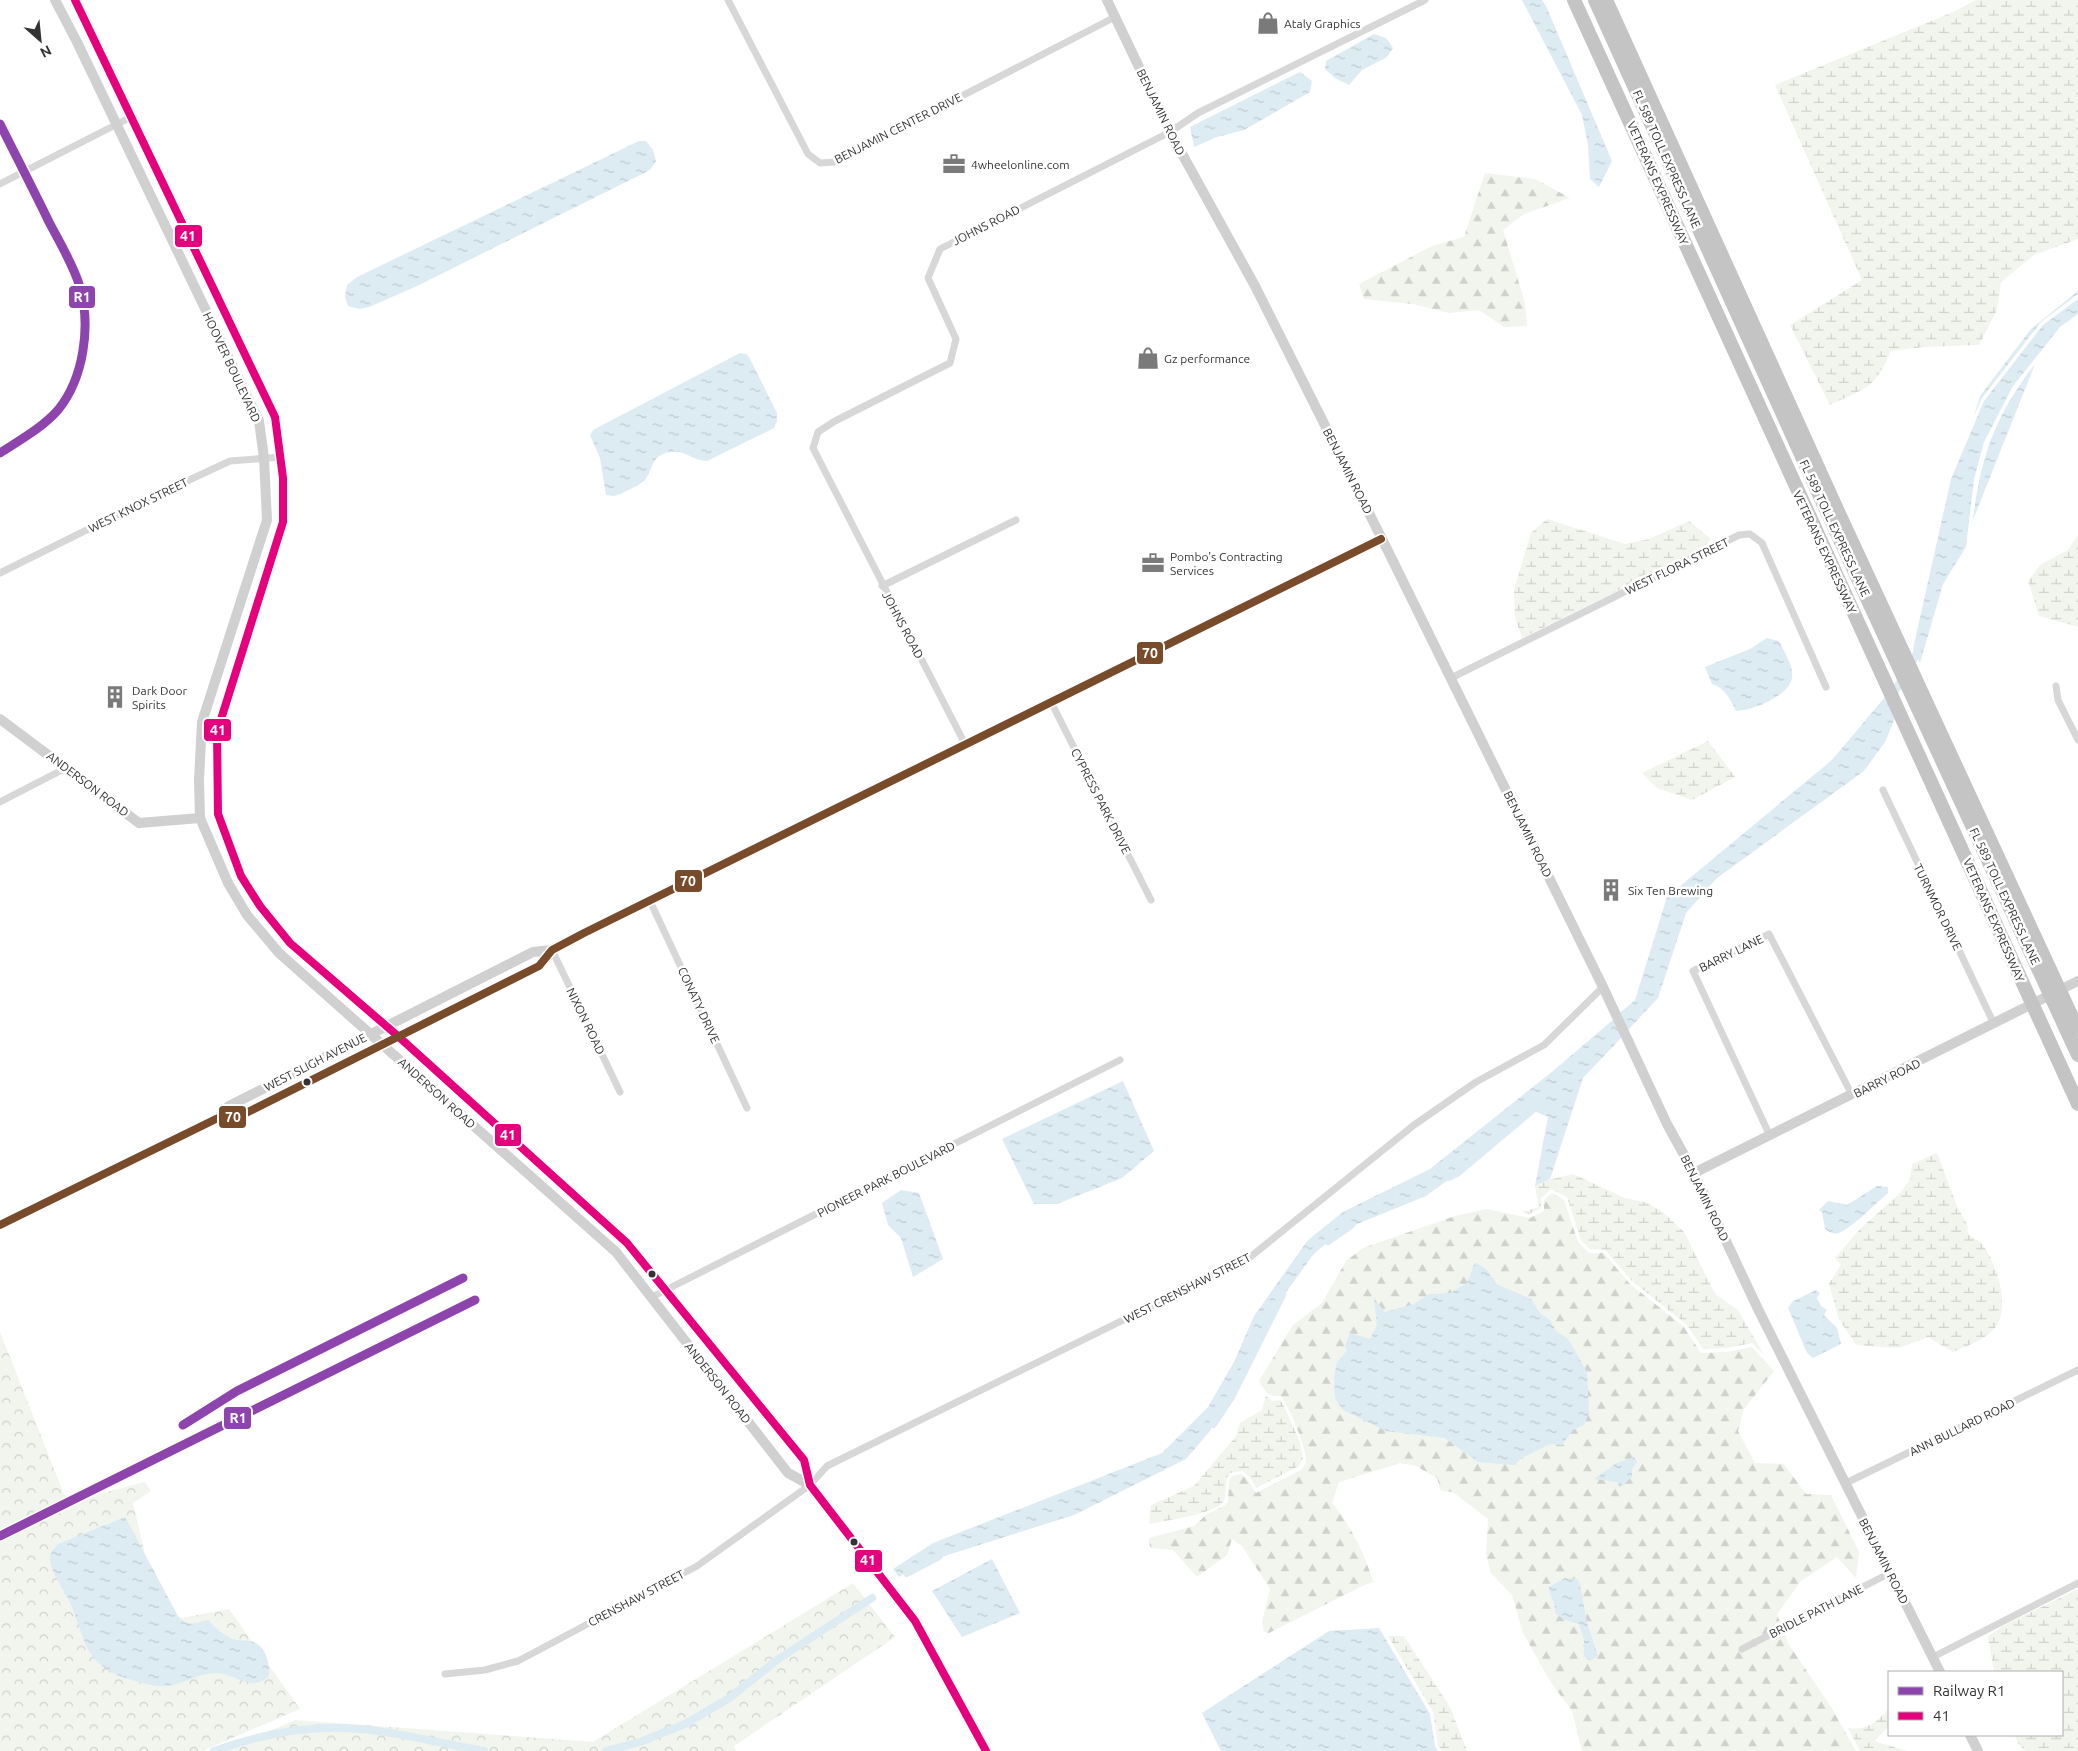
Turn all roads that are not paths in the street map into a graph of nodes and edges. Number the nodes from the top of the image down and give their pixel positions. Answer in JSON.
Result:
{"nodes":[{"id":1,"x":55,"y":0,"type":"edge"},
{"id":2,"x":75,"y":0,"type":"edge"},
{"id":3,"x":728,"y":0,"type":"edge"},
{"id":4,"x":1107,"y":0,"type":"edge"},
{"id":5,"x":1425,"y":0,"type":"edge"},
{"id":6,"x":1574,"y":0,"type":"edge"},
{"id":7,"x":1595,"y":0,"type":"edge"},
{"id":8,"x":1606,"y":0,"type":"edge"},
{"id":9,"x":1115,"y":17,"type":"junction"},
{"id":10,"x":131,"y":117,"type":"junction"},
{"id":11,"x":116,"y":125,"type":"junction"},
{"id":12,"x":1170,"y":132,"type":"junction"},
{"id":13,"x":0,"y":184,"type":"edge"},
{"id":14,"x":281,"y":457,"type":"junction"},
{"id":15,"x":264,"y":458,"type":"junction"},
{"id":16,"x":1016,"y":520,"type":"dead end"},
{"id":17,"x":1381,"y":539,"type":"junction"},
{"id":18,"x":0,"y":574,"type":"edge"},
{"id":19,"x":882,"y":586,"type":"junction"},
{"id":20,"x":1894,"y":643,"type":"junction"},
{"id":21,"x":1451,"y":678,"type":"junction"},
{"id":22,"x":2056,"y":686,"type":"dead end"},
{"id":23,"x":1826,"y":687,"type":"dead end"},
{"id":24,"x":1051,"y":702,"type":"junction"},
{"id":25,"x":0,"y":719,"type":"edge"},
{"id":26,"x":2078,"y":740,"type":"edge"},
{"id":27,"x":965,"y":744,"type":"junction"},
{"id":28,"x":66,"y":768,"type":"junction"},
{"id":29,"x":1883,"y":790,"type":"dead end"},
{"id":30,"x":0,"y":802,"type":"edge"},
{"id":31,"x":218,"y":814,"type":"joint"},
{"id":32,"x":200,"y":818,"type":"junction"},
{"id":33,"x":1152,"y":900,"type":"dead end"},
{"id":34,"x":650,"y":902,"type":"junction"},
{"id":35,"x":552,"y":950,"type":"junction"},
{"id":36,"x":2033,"y":969,"type":"junction"},
{"id":37,"x":2078,"y":981,"type":"edge"},
{"id":38,"x":1603,"y":987,"type":"junction"},
{"id":39,"x":1994,"y":1024,"type":"junction"},
{"id":40,"x":387,"y":1026,"type":"junction"},
{"id":41,"x":2062,"y":1026,"type":"edge"},
{"id":42,"x":370,"y":1034,"type":"junction"},
{"id":43,"x":399,"y":1036,"type":"junction"},
{"id":44,"x":382,"y":1044,"type":"junction"},
{"id":45,"x":2078,"y":1055,"type":"edge"},
{"id":46,"x":1120,"y":1060,"type":"dead end"},
{"id":47,"x":2078,"y":1083,"type":"edge"},
{"id":48,"x":620,"y":1092,"type":"dead end"},
{"id":49,"x":1852,"y":1095,"type":"junction"},
{"id":50,"x":2078,"y":1104,"type":"edge"},
{"id":51,"x":747,"y":1108,"type":"dead end"},
{"id":52,"x":218,"y":1118,"type":"junction"},
{"id":53,"x":1770,"y":1136,"type":"junction"},
{"id":54,"x":1694,"y":1173,"type":"junction"},
{"id":55,"x":0,"y":1225,"type":"edge"},
{"id":56,"x":666,"y":1290,"type":"junction"},
{"id":57,"x":652,"y":1297,"type":"junction"},
{"id":58,"x":2078,"y":1370,"type":"edge"},
{"id":59,"x":1846,"y":1484,"type":"junction"},
{"id":60,"x":810,"y":1485,"type":"junction"},
{"id":61,"x":1890,"y":1573,"type":"junction"},
{"id":62,"x":2078,"y":1583,"type":"edge"},
{"id":63,"x":1742,"y":1649,"type":"dead end"},
{"id":64,"x":1933,"y":1657,"type":"junction"},
{"id":65,"x":1940,"y":1671,"type":"edge"},
{"id":66,"x":445,"y":1674,"type":"dead end"},
{"id":67,"x":1970,"y":1736,"type":"edge"},
{"id":68,"x":986,"y":1751,"type":"edge"},
{"id":69,"x":1978,"y":1751,"type":"edge"}],
"edges":[{"from":1,"to":11,"type":"main road","name":"HOOVER BOULEVARD"},
{"from":2,"to":10,"type":"main road","name":"HOOVER BOULEVARD"},
{"from":3,"to":9,"type":"street","name":"BENJAMIN CENTER DRIVE"},
{"from":4,"to":9,"type":"main road","name":"BENJAMIN ROAD"},
{"from":5,"to":12,"type":"street","name":"JOHNS ROAD"},
{"from":6,"to":36,"type":"highway","name":"VETERANS EXPRESSWAY"},
{"from":7,"to":20,"type":"highway","name":"FL 589 TOLL EXPRESS LANE"},
{"from":8,"to":20,"type":"highway","name":"VETERANS EXPRESSWAY"},
{"from":9,"to":12,"type":"main road","name":"BENJAMIN ROAD"},
{"from":10,"to":11,"type":"street"},
{"from":10,"to":14,"type":"main road","name":"HOOVER BOULEVARD"},
{"from":11,"to":13,"type":"street"},
{"from":11,"to":15,"type":"main road","name":"HOOVER BOULEVARD"},
{"from":12,"to":17,"type":"main road","name":"BENJAMIN ROAD"},
{"from":12,"to":19,"type":"street","name":"JOHNS ROAD"},
{"from":14,"to":15,"type":"street","name":"WEST KNOX STREET"},
{"from":14,"to":31,"type":"main road","name":"HOOVER BOULEVARD"},
{"from":15,"to":18,"type":"street","name":"WEST KNOX STREET"},
{"from":15,"to":32,"type":"main road","name":"HOOVER BOULEVARD"},
{"from":16,"to":19,"type":"street"},
{"from":17,"to":21,"type":"main road","name":"BENJAMIN ROAD"},
{"from":17,"to":24,"type":"main road","name":"WEST SLIGH AVENUE"},
{"from":19,"to":27,"type":"street","name":"JOHNS ROAD"},
{"from":20,"to":36,"type":"highway","name":"VETERANS EXPRESSWAY"},
{"from":21,"to":23,"type":"street","name":"WEST FLORA STREET"},
{"from":21,"to":38,"type":"main road","name":"BENJAMIN ROAD"},
{"from":22,"to":26,"type":"street"},
{"from":24,"to":27,"type":"main road","name":"WEST SLIGH AVENUE"},
{"from":24,"to":33,"type":"street","name":"CYPRESS PARK DRIVE"},
{"from":25,"to":28,"type":"main road","name":"ANDERSON ROAD"},
{"from":27,"to":34,"type":"main road","name":"WEST SLIGH AVENUE"},
{"from":28,"to":30,"type":"street"},
{"from":28,"to":32,"type":"main road","name":"ANDERSON ROAD"},
{"from":29,"to":39,"type":"street","name":"TURNMOR DRIVE"},
{"from":31,"to":40,"type":"main road","name":"ANDERSON ROAD"},
{"from":32,"to":42,"type":"main road","name":"ANDERSON ROAD"},
{"from":34,"to":35,"type":"main road","name":"WEST SLIGH AVENUE"},
{"from":34,"to":51,"type":"street","name":"CONATY DRIVE"},
{"from":35,"to":40,"type":"main road","name":"WEST SLIGH AVENUE"},
{"from":35,"to":43,"type":"main road","name":"WEST SLIGH AVENUE"},
{"from":35,"to":48,"type":"street","name":"NIXON ROAD"},
{"from":36,"to":41,"type":"highway","name":"VETERANS EXPRESSWAY"},
{"from":36,"to":41,"type":"highway","name":"VETERANS EXPRESSWAY"},
{"from":37,"to":39,"type":"main road","name":"BARRY ROAD"},
{"from":38,"to":54,"type":"main road","name":"BENJAMIN ROAD"},
{"from":38,"to":60,"type":"street","name":"WEST CRENSHAW STREET"},
{"from":39,"to":49,"type":"main road","name":"BARRY ROAD"},
{"from":40,"to":42,"type":"main road","name":"WEST SLIGH AVENUE"},
{"from":40,"to":43,"type":"main road","name":"ANDERSON ROAD"},
{"from":41,"to":45,"type":"highway"},
{"from":41,"to":47,"type":"highway"},
{"from":41,"to":50,"type":"highway","name":"VETERANS EXPRESSWAY"},
{"from":42,"to":44,"type":"main road","name":"ANDERSON ROAD"},
{"from":42,"to":52,"type":"main road","name":"WEST SLIGH AVENUE"},
{"from":43,"to":44,"type":"main road","name":"WEST SLIGH AVENUE"},
{"from":43,"to":56,"type":"main road","name":"ANDERSON ROAD"},
{"from":44,"to":52,"type":"main road","name":"WEST SLIGH AVENUE"},
{"from":44,"to":57,"type":"main road","name":"ANDERSON ROAD"},
{"from":46,"to":56,"type":"street","name":"PIONEER PARK BOULEVARD"},
{"from":49,"to":53,"type":"main road","name":"BARRY ROAD"},
{"from":49,"to":53,"type":"street","name":"BARRY LANE"},
{"from":52,"to":55,"type":"main road","name":"WEST SLIGH AVENUE"},
{"from":53,"to":54,"type":"main road","name":"BARRY ROAD"},
{"from":54,"to":59,"type":"main road","name":"BENJAMIN ROAD"},
{"from":56,"to":57,"type":"street","name":"PIONEER PARK BOULEVARD"},
{"from":56,"to":60,"type":"main road","name":"ANDERSON ROAD"},
{"from":57,"to":60,"type":"main road","name":"ANDERSON ROAD"},
{"from":58,"to":59,"type":"street","name":"ANN BULLARD ROAD"},
{"from":59,"to":61,"type":"main road","name":"BENJAMIN ROAD"},
{"from":60,"to":66,"type":"street","name":"CRENSHAW STREET"},
{"from":60,"to":68,"type":"main road","name":"ANDERSON ROAD"},
{"from":61,"to":63,"type":"street","name":"BRIDLE PATH LANE"},
{"from":61,"to":64,"type":"main road","name":"BENJAMIN ROAD"},
{"from":62,"to":64,"type":"street"},
{"from":64,"to":65,"type":"main road","name":"BENJAMIN ROAD"},
{"from":67,"to":69,"type":"main road"}]}
